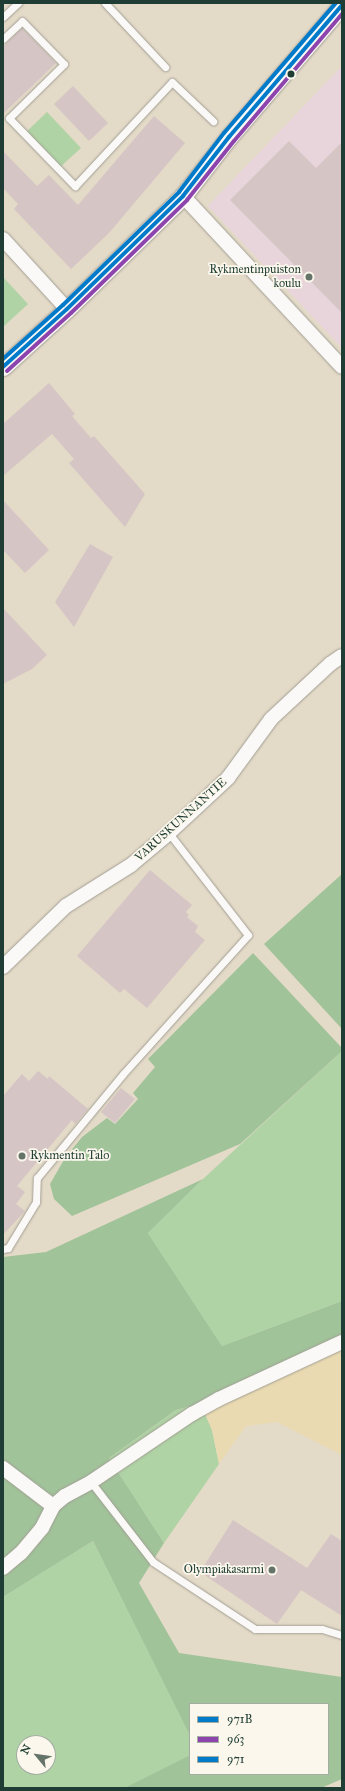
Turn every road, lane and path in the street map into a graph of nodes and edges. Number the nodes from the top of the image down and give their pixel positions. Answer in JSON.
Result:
{"nodes":[{"id":1,"x":18,"y":3,"type":"edge"},
{"id":2,"x":105,"y":3,"type":"edge"},
{"id":3,"x":342,"y":4,"type":"edge"},
{"id":4,"x":3,"y":17,"type":"edge"},
{"id":5,"x":3,"y":39,"type":"edge"},
{"id":6,"x":165,"y":67,"type":"dead end"},
{"id":7,"x":213,"y":121,"type":"dead end"},
{"id":8,"x":183,"y":196,"type":"junction"},
{"id":9,"x":3,"y":239,"type":"edge"},
{"id":10,"x":67,"y":309,"type":"junction"},
{"id":11,"x":3,"y":367,"type":"edge"},
{"id":12,"x":342,"y":367,"type":"edge"},
{"id":13,"x":342,"y":656,"type":"edge"},
{"id":14,"x":169,"y":833,"type":"junction"},
{"id":15,"x":3,"y":967,"type":"edge"},
{"id":16,"x":3,"y":1249,"type":"edge"},
{"id":17,"x":342,"y":1342,"type":"edge"},
{"id":18,"x":3,"y":1468,"type":"edge"},
{"id":19,"x":91,"y":1482,"type":"junction"},
{"id":20,"x":53,"y":1506,"type":"junction"},
{"id":21,"x":3,"y":1568,"type":"edge"},
{"id":22,"x":342,"y":1635,"type":"edge"}],
"edges":[{"from":1,"to":4,"type":"lane"},
{"from":2,"to":6,"type":"lane"},
{"from":3,"to":8,"type":"street"},
{"from":5,"to":7,"type":"lane"},
{"from":8,"to":10,"type":"street"},
{"from":8,"to":12,"type":"street"},
{"from":9,"to":10,"type":"street"},
{"from":10,"to":11,"type":"street"},
{"from":13,"to":14,"type":"street","name":"VARUSKUNNANTIE"},
{"from":14,"to":15,"type":"street","name":"VARUSKUNNANTIE"},
{"from":14,"to":16,"type":"lane"},
{"from":17,"to":19,"type":"street"},
{"from":18,"to":20,"type":"street"},
{"from":19,"to":20,"type":"street"},
{"from":19,"to":22,"type":"lane"},
{"from":20,"to":21,"type":"street"}]}
